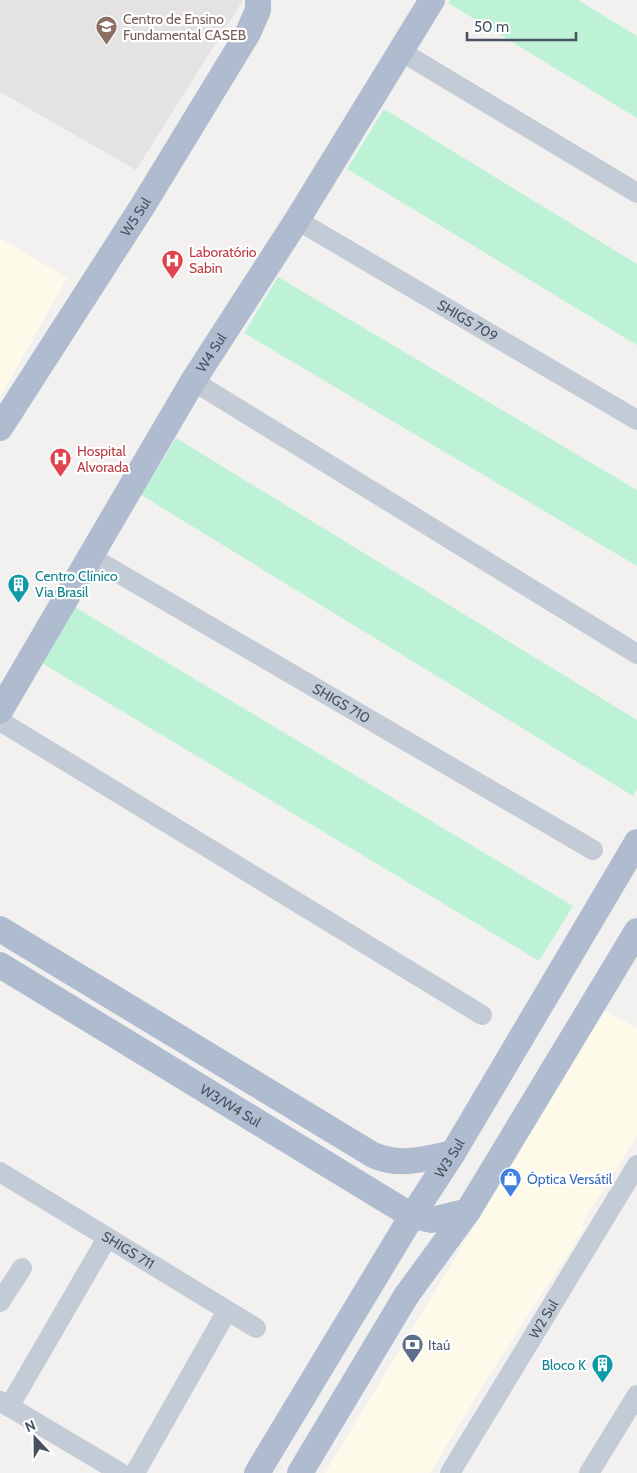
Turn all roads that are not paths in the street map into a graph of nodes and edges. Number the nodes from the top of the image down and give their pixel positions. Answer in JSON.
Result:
{"nodes":[{"id":1,"x":258,"y":0,"type":"edge"},
{"id":2,"x":432,"y":0,"type":"edge"},
{"id":3,"x":402,"y":52,"type":"junction"},
{"id":4,"x":637,"y":194,"type":"edge"},
{"id":5,"x":297,"y":220,"type":"junction"},
{"id":6,"x":193,"y":381,"type":"junction"},
{"id":7,"x":637,"y":420,"type":"edge"},
{"id":8,"x":0,"y":428,"type":"edge"},
{"id":9,"x":91,"y":557,"type":"junction"},
{"id":10,"x":637,"y":654,"type":"edge"},
{"id":11,"x":0,"y":711,"type":"edge"},
{"id":12,"x":0,"y":722,"type":"edge"},
{"id":13,"x":637,"y":842,"type":"edge"},
{"id":14,"x":592,"y":850,"type":"dead end"},
{"id":15,"x":0,"y":928,"type":"edge"},
{"id":16,"x":637,"y":931,"type":"edge"},
{"id":17,"x":44,"y":954,"type":"junction"},
{"id":18,"x":0,"y":965,"type":"edge"},
{"id":19,"x":27,"y":981,"type":"junction"},
{"id":20,"x":482,"y":1015,"type":"dead end"},
{"id":21,"x":144,"y":1017,"type":"junction"},
{"id":22,"x":126,"y":1041,"type":"junction"},
{"id":23,"x":252,"y":1081,"type":"junction"},
{"id":24,"x":234,"y":1107,"type":"junction"},
{"id":25,"x":453,"y":1153,"type":"junction"},
{"id":26,"x":637,"y":1165,"type":"edge"},
{"id":27,"x":0,"y":1172,"type":"edge"},
{"id":28,"x":379,"y":1195,"type":"junction"},
{"id":29,"x":468,"y":1211,"type":"junction"},
{"id":30,"x":412,"y":1216,"type":"junction"},
{"id":31,"x":107,"y":1238,"type":"junction"},
{"id":32,"x":399,"y":1238,"type":"junction"},
{"id":33,"x":22,"y":1268,"type":"dead end"},
{"id":34,"x":0,"y":1302,"type":"edge"},
{"id":35,"x":227,"y":1311,"type":"junction"},
{"id":36,"x":256,"y":1328,"type":"dead end"},
{"id":37,"x":637,"y":1395,"type":"edge"},
{"id":38,"x":5,"y":1404,"type":"edge"},
{"id":39,"x":121,"y":1473,"type":"edge"},
{"id":40,"x":135,"y":1473,"type":"edge"},
{"id":41,"x":257,"y":1473,"type":"edge"},
{"id":42,"x":300,"y":1473,"type":"edge"},
{"id":43,"x":450,"y":1473,"type":"edge"},
{"id":44,"x":589,"y":1473,"type":"edge"}],
"edges":[{"from":1,"to":8,"type":"main road","name":"W5 Sul"},
{"from":2,"to":3,"type":"main road","name":"W4 Sul"},
{"from":3,"to":4,"type":"street"},
{"from":3,"to":5,"type":"main road","name":"W4 Sul"},
{"from":5,"to":6,"type":"main road","name":"W4 Sul"},
{"from":5,"to":7,"type":"street","name":"SHIGS 709"},
{"from":6,"to":9,"type":"main road","name":"W4 Sul"},
{"from":6,"to":10,"type":"street"},
{"from":9,"to":11,"type":"main road","name":"W4 Sul"},
{"from":9,"to":14,"type":"street","name":"SHIGS 710"},
{"from":12,"to":20,"type":"street"},
{"from":13,"to":25,"type":"main road","name":"W3 Sul"},
{"from":15,"to":17,"type":"main road"},
{"from":16,"to":29,"type":"main road"},
{"from":17,"to":19,"type":"main road"},
{"from":17,"to":21,"type":"main road"},
{"from":18,"to":19,"type":"main road","name":"W3/W4 Sul"},
{"from":19,"to":22,"type":"main road","name":"W3/W4 Sul"},
{"from":21,"to":22,"type":"main road"},
{"from":21,"to":23,"type":"main road"},
{"from":22,"to":24,"type":"main road","name":"W3/W4 Sul"},
{"from":23,"to":24,"type":"main road"},
{"from":23,"to":25,"type":"main road"},
{"from":24,"to":28,"type":"main road","name":"W3/W4 Sul"},
{"from":25,"to":30,"type":"main road","name":"W3 Sul"},
{"from":26,"to":43,"type":"street","name":"W2 Sul"},
{"from":27,"to":31,"type":"street","name":"SHIGS 711"},
{"from":28,"to":30,"type":"main road","name":"W3/W4 Sul"},
{"from":28,"to":32,"type":"main road"},
{"from":29,"to":30,"type":"main road","name":"W3/W4 Sul"},
{"from":29,"to":42,"type":"main road"},
{"from":30,"to":32,"type":"main road","name":"W3 Sul"},
{"from":31,"to":35,"type":"street","name":"SHIGS 711"},
{"from":31,"to":38,"type":"street"},
{"from":32,"to":41,"type":"main road","name":"W3 Sul"},
{"from":33,"to":34,"type":"street"},
{"from":35,"to":36,"type":"street","name":"SHIGS 711"},
{"from":35,"to":40,"type":"street"},
{"from":37,"to":44,"type":"street"},
{"from":38,"to":39,"type":"street"}]}
